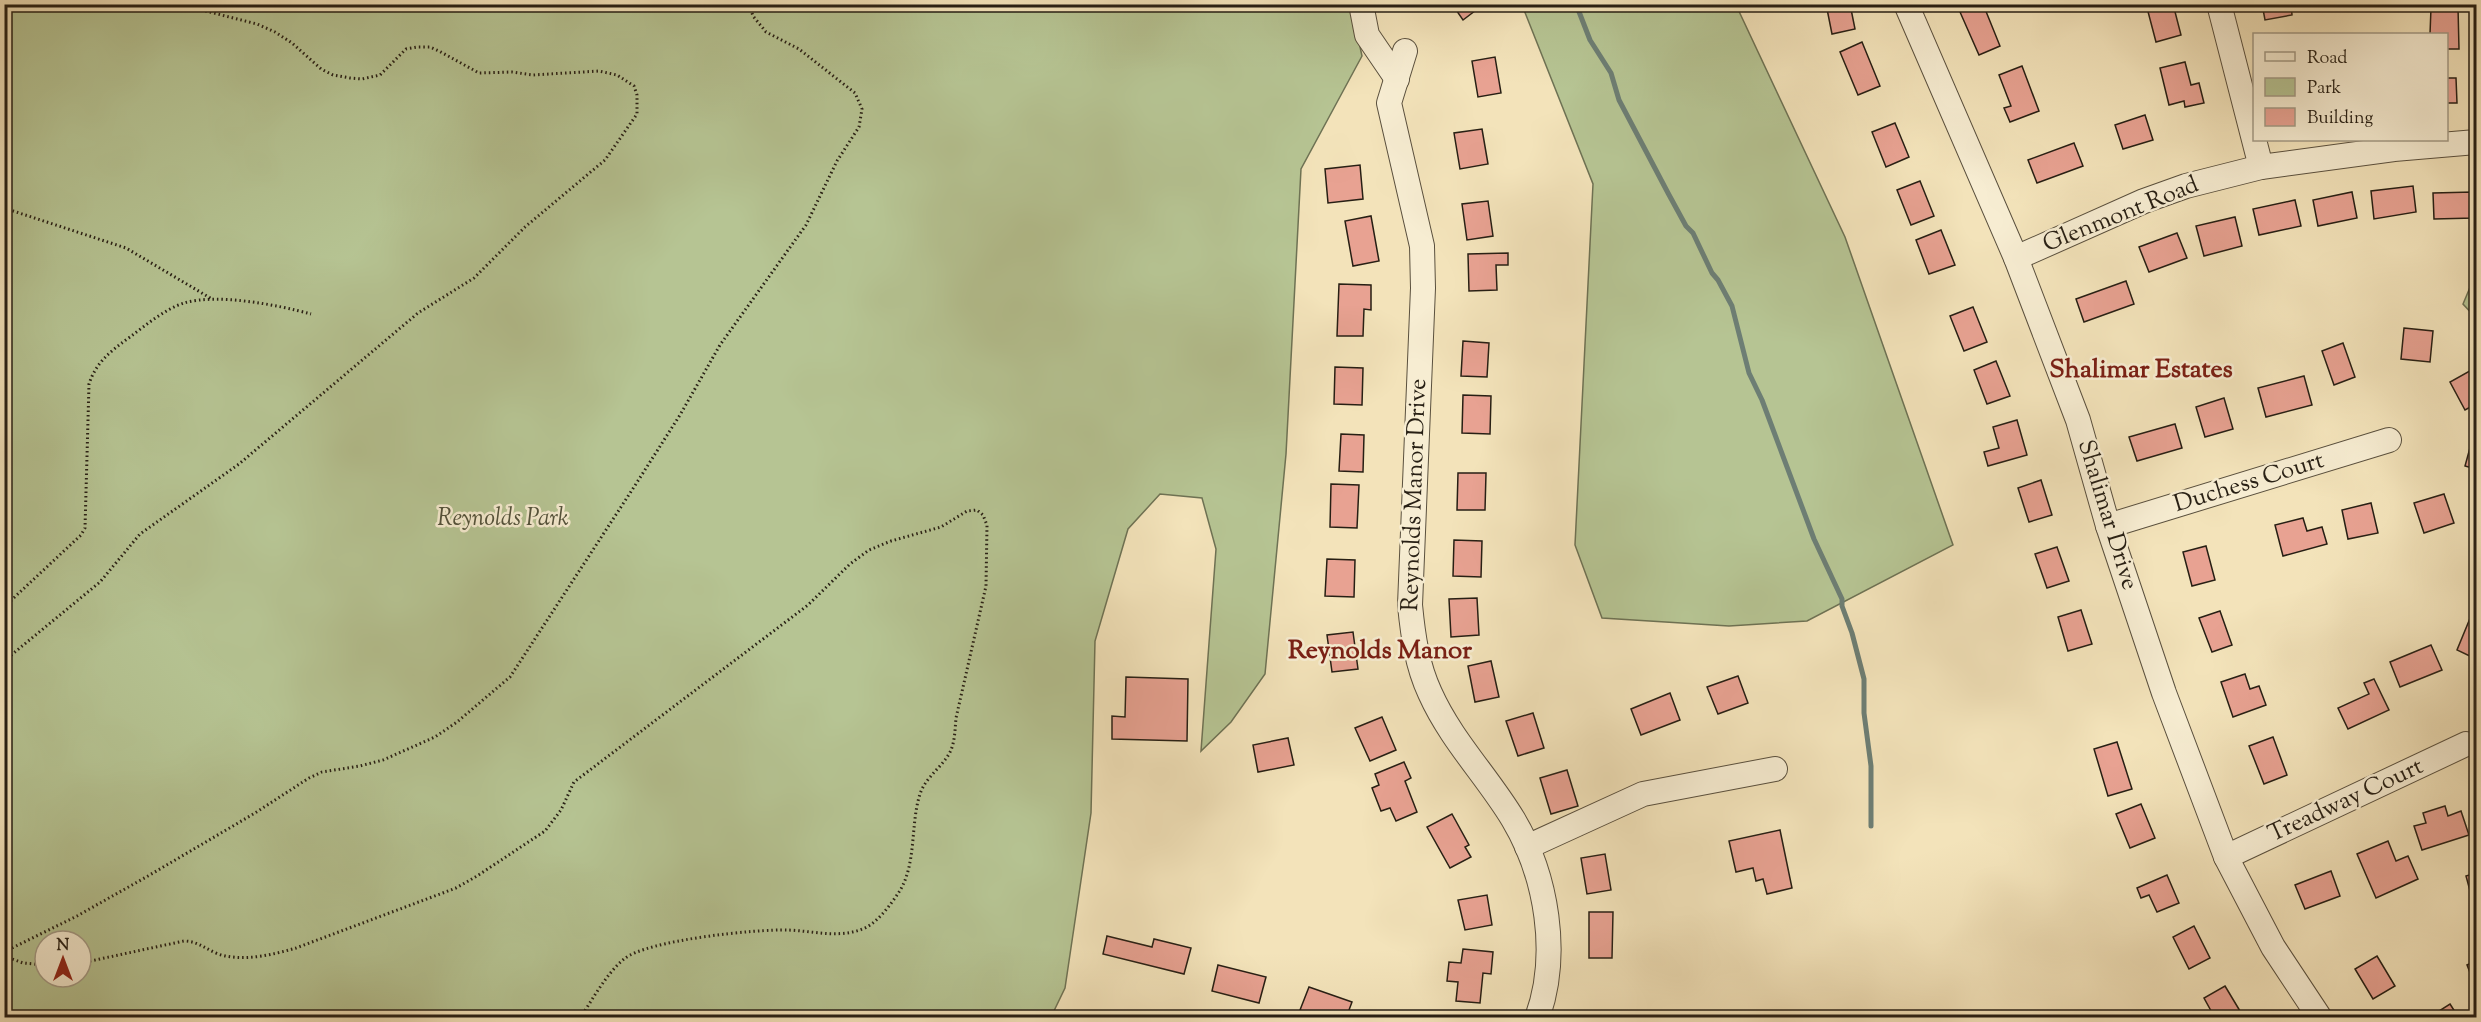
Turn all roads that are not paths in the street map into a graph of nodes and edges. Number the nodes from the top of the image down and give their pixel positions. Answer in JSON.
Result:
{"nodes":[{"id":1,"x":1360,"y":4,"type":"edge"},
{"id":2,"x":1906,"y":4,"type":"edge"},
{"id":3,"x":2219,"y":4,"type":"edge"},
{"id":4,"x":1405,"y":51,"type":"dead end"},
{"id":5,"x":1397,"y":78,"type":"junction"},
{"id":6,"x":2253,"y":136,"type":"edge"},
{"id":7,"x":2254,"y":141,"type":"edge"},
{"id":8,"x":2476,"y":142,"type":"edge"},
{"id":9,"x":2261,"y":167,"type":"junction"},
{"id":10,"x":2016,"y":258,"type":"junction"},
{"id":11,"x":2389,"y":440,"type":"dead end"},
{"id":12,"x":2108,"y":526,"type":"junction"},
{"id":13,"x":2466,"y":744,"type":"dead end"},
{"id":14,"x":1775,"y":769,"type":"dead end"},
{"id":15,"x":1527,"y":847,"type":"junction"},
{"id":16,"x":2226,"y":858,"type":"junction"},
{"id":17,"x":1537,"y":1017,"type":"edge"},
{"id":18,"x":2320,"y":1017,"type":"edge"}],
"edges":[{"from":1,"to":5,"type":"street"},
{"from":2,"to":10,"type":"street","name":"Shalimar Drive"},
{"from":3,"to":6,"type":"street"},
{"from":4,"to":5,"type":"street","name":"Reynolds Manor Drive"},
{"from":5,"to":15,"type":"street","name":"Reynolds Manor Drive"},
{"from":7,"to":9,"type":"street"},
{"from":8,"to":9,"type":"street","name":"Glenmont Road"},
{"from":9,"to":10,"type":"street","name":"Glenmont Road"},
{"from":10,"to":12,"type":"street","name":"Shalimar Drive"},
{"from":11,"to":12,"type":"street","name":"Duchess Court"},
{"from":12,"to":16,"type":"street","name":"Shalimar Drive"},
{"from":13,"to":16,"type":"street","name":"Treadway Court"},
{"from":14,"to":15,"type":"street"},
{"from":15,"to":17,"type":"street","name":"Reynolds Manor Drive"},
{"from":16,"to":18,"type":"street","name":"Shalimar Drive"}]}
